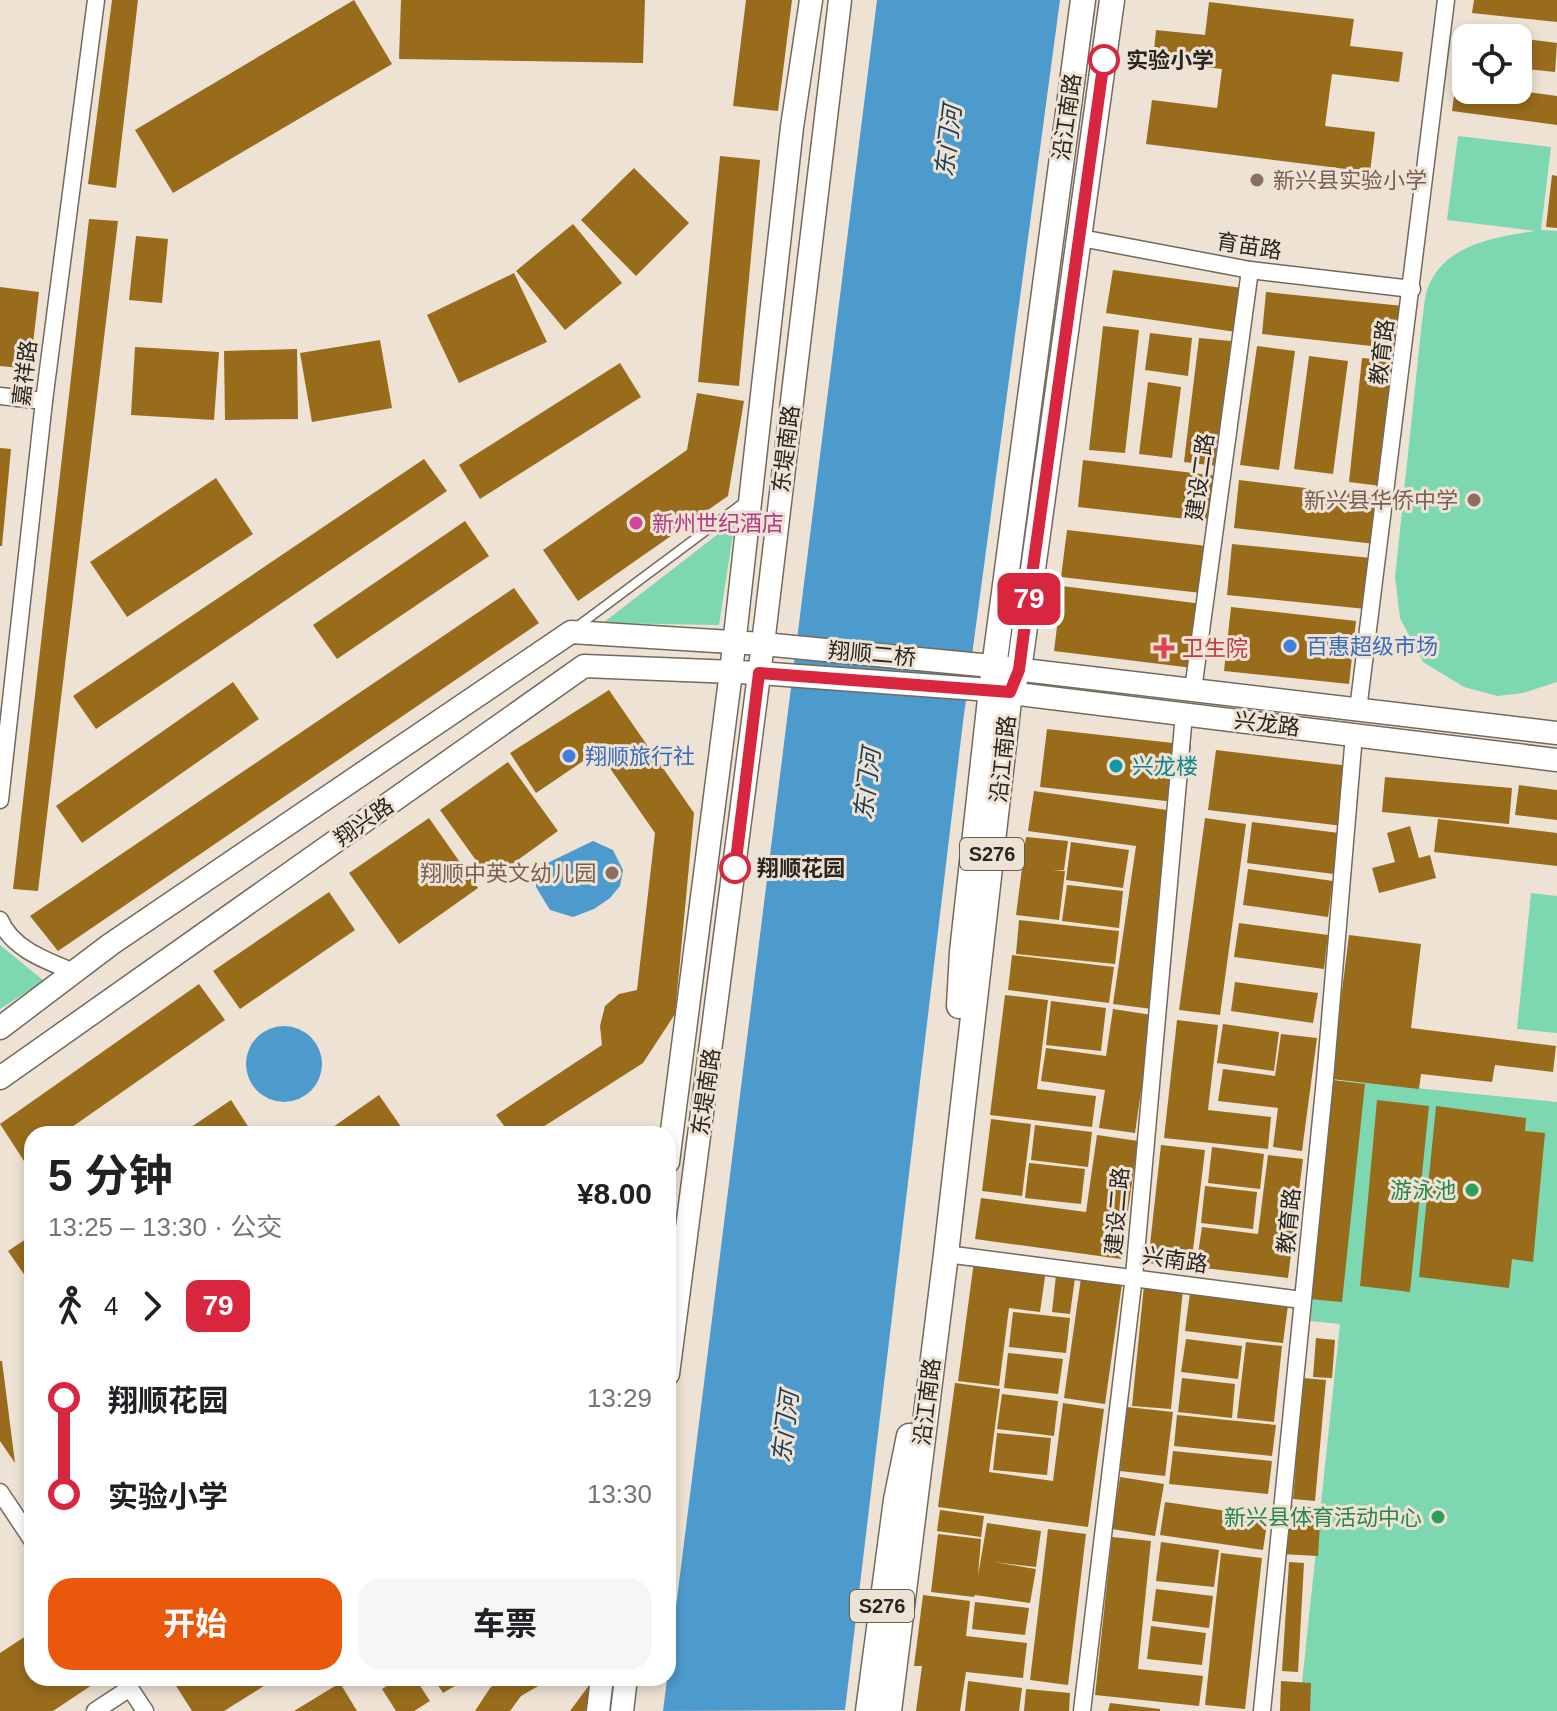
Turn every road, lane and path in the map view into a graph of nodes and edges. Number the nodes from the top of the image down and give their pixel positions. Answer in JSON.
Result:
{"nodes":[{"id":1,"x":96,"y":0,"type":"edge"},
{"id":2,"x":811,"y":0,"type":"edge"},
{"id":3,"x":840,"y":0,"type":"edge"},
{"id":4,"x":1083,"y":0,"type":"edge"},
{"id":5,"x":1112,"y":0,"type":"edge"},
{"id":6,"x":1446,"y":0,"type":"edge"},
{"id":7,"x":1081,"y":238,"type":"junction"},
{"id":8,"x":1250,"y":270,"type":"junction"},
{"id":9,"x":1412,"y":289,"type":"junction"},
{"id":10,"x":0,"y":396,"type":"edge"},
{"id":11,"x":44,"y":401,"type":"junction"},
{"id":12,"x":750,"y":497,"type":"junction"},
{"id":13,"x":571,"y":632,"type":"junction"},
{"id":14,"x":733,"y":642,"type":"junction"},
{"id":15,"x":763,"y":644,"type":"junction"},
{"id":16,"x":731,"y":672,"type":"junction"},
{"id":17,"x":759,"y":673,"type":"junction"},
{"id":18,"x":995,"y":679,"type":"junction"},
{"id":19,"x":1193,"y":690,"type":"junction"},
{"id":20,"x":1358,"y":710,"type":"junction"},
{"id":21,"x":1184,"y":714,"type":"junction"},
{"id":22,"x":1557,"y":733,"type":"edge"},
{"id":23,"x":1354,"y":735,"type":"junction"},
{"id":24,"x":1557,"y":760,"type":"edge"},
{"id":25,"x":0,"y":800,"type":"edge"},
{"id":26,"x":0,"y":920,"type":"edge"},
{"id":27,"x":74,"y":972,"type":"junction"},
{"id":28,"x":0,"y":1028,"type":"edge"},
{"id":29,"x":0,"y":1078,"type":"edge"},
{"id":30,"x":673,"y":1126,"type":"edge"},
{"id":31,"x":946,"y":1254,"type":"junction"},
{"id":32,"x":1134,"y":1276,"type":"junction"},
{"id":33,"x":1302,"y":1300,"type":"junction"},
{"id":34,"x":676,"y":1312,"type":"edge"},
{"id":35,"x":0,"y":1492,"type":"edge"},
{"id":36,"x":24,"y":1528,"type":"edge"},
{"id":37,"x":123,"y":1686,"type":"edge"},
{"id":38,"x":128,"y":1686,"type":"edge"},
{"id":39,"x":601,"y":1686,"type":"edge"},
{"id":40,"x":625,"y":1686,"type":"edge"},
{"id":41,"x":95,"y":1711,"type":"edge"},
{"id":42,"x":145,"y":1711,"type":"edge"},
{"id":43,"x":598,"y":1711,"type":"edge"},
{"id":44,"x":622,"y":1711,"type":"edge"},
{"id":45,"x":868,"y":1711,"type":"edge"},
{"id":46,"x":889,"y":1711,"type":"edge"},
{"id":47,"x":1082,"y":1711,"type":"edge"},
{"id":48,"x":1262,"y":1711,"type":"edge"}],
"edges":[{"from":1,"to":11,"type":"street","name":"嘉祥路"},
{"from":2,"to":12,"type":"main road","name":"东堤南路"},
{"from":3,"to":15,"type":"main road","name":"东堤南路"},
{"from":4,"to":18,"type":"main road","name":"沿江南路","number":"S276"},
{"from":5,"to":7,"type":"main road","name":"沿江南路","number":"S276"},
{"from":6,"to":9,"type":"street","name":"教育路"},
{"from":7,"to":8,"type":"street","name":"育苗路"},
{"from":7,"to":18,"type":"main road","name":"沿江南路","number":"S276"},
{"from":8,"to":9,"type":"street","name":"育苗路"},
{"from":8,"to":19,"type":"street","name":"建设二路"},
{"from":9,"to":20,"type":"street","name":"教育路"},
{"from":10,"to":11,"type":"street"},
{"from":11,"to":25,"type":"street","name":"嘉祥路"},
{"from":12,"to":13,"type":"lane"},
{"from":12,"to":14,"type":"main road","name":"东堤南路"},
{"from":13,"to":14,"type":"main road"},
{"from":13,"to":27,"type":"main road","name":"翔兴路"},
{"from":14,"to":15,"type":"main road"},
{"from":14,"to":16,"type":"main road","name":"东堤南路"},
{"from":15,"to":17,"type":"main road","name":"东堤南路"},
{"from":15,"to":18,"type":"main road","name":"翔顺二桥"},
{"from":16,"to":17,"type":"main road","name":"翔兴路"},
{"from":16,"to":29,"type":"main road","name":"翔兴路"},
{"from":16,"to":30,"type":"main road","name":"东堤南路"},
{"from":17,"to":18,"type":"main road","name":"翔顺二桥"},
{"from":17,"to":34,"type":"main road","name":"东堤南路"},
{"from":18,"to":19,"type":"main road","name":"兴龙路"},
{"from":18,"to":21,"type":"main road","name":"兴龙路"},
{"from":18,"to":31,"type":"main road","name":"沿江南路","number":"S276"},
{"from":18,"to":45,"type":"main road","name":"沿江南路","number":"S276"},
{"from":19,"to":20,"type":"main road","name":"兴龙路"},
{"from":20,"to":22,"type":"main road","name":"兴龙路"},
{"from":21,"to":23,"type":"main road","name":"兴龙路"},
{"from":21,"to":32,"type":"street","name":"建设二路"},
{"from":23,"to":24,"type":"main road","name":"兴龙路"},
{"from":23,"to":33,"type":"street","name":"教育路"},
{"from":26,"to":27,"type":"street"},
{"from":27,"to":28,"type":"main road","name":"翔兴路"},
{"from":31,"to":32,"type":"street","name":"兴南路"},
{"from":31,"to":46,"type":"main road","name":"沿江南路","number":"S276"},
{"from":32,"to":33,"type":"street","name":"兴南路"},
{"from":32,"to":47,"type":"street","name":"建设二路"},
{"from":33,"to":48,"type":"street","name":"教育路"},
{"from":35,"to":36,"type":"street"},
{"from":37,"to":41,"type":"street"},
{"from":38,"to":42,"type":"street"},
{"from":39,"to":43,"type":"main road"},
{"from":40,"to":44,"type":"main road"}]}
